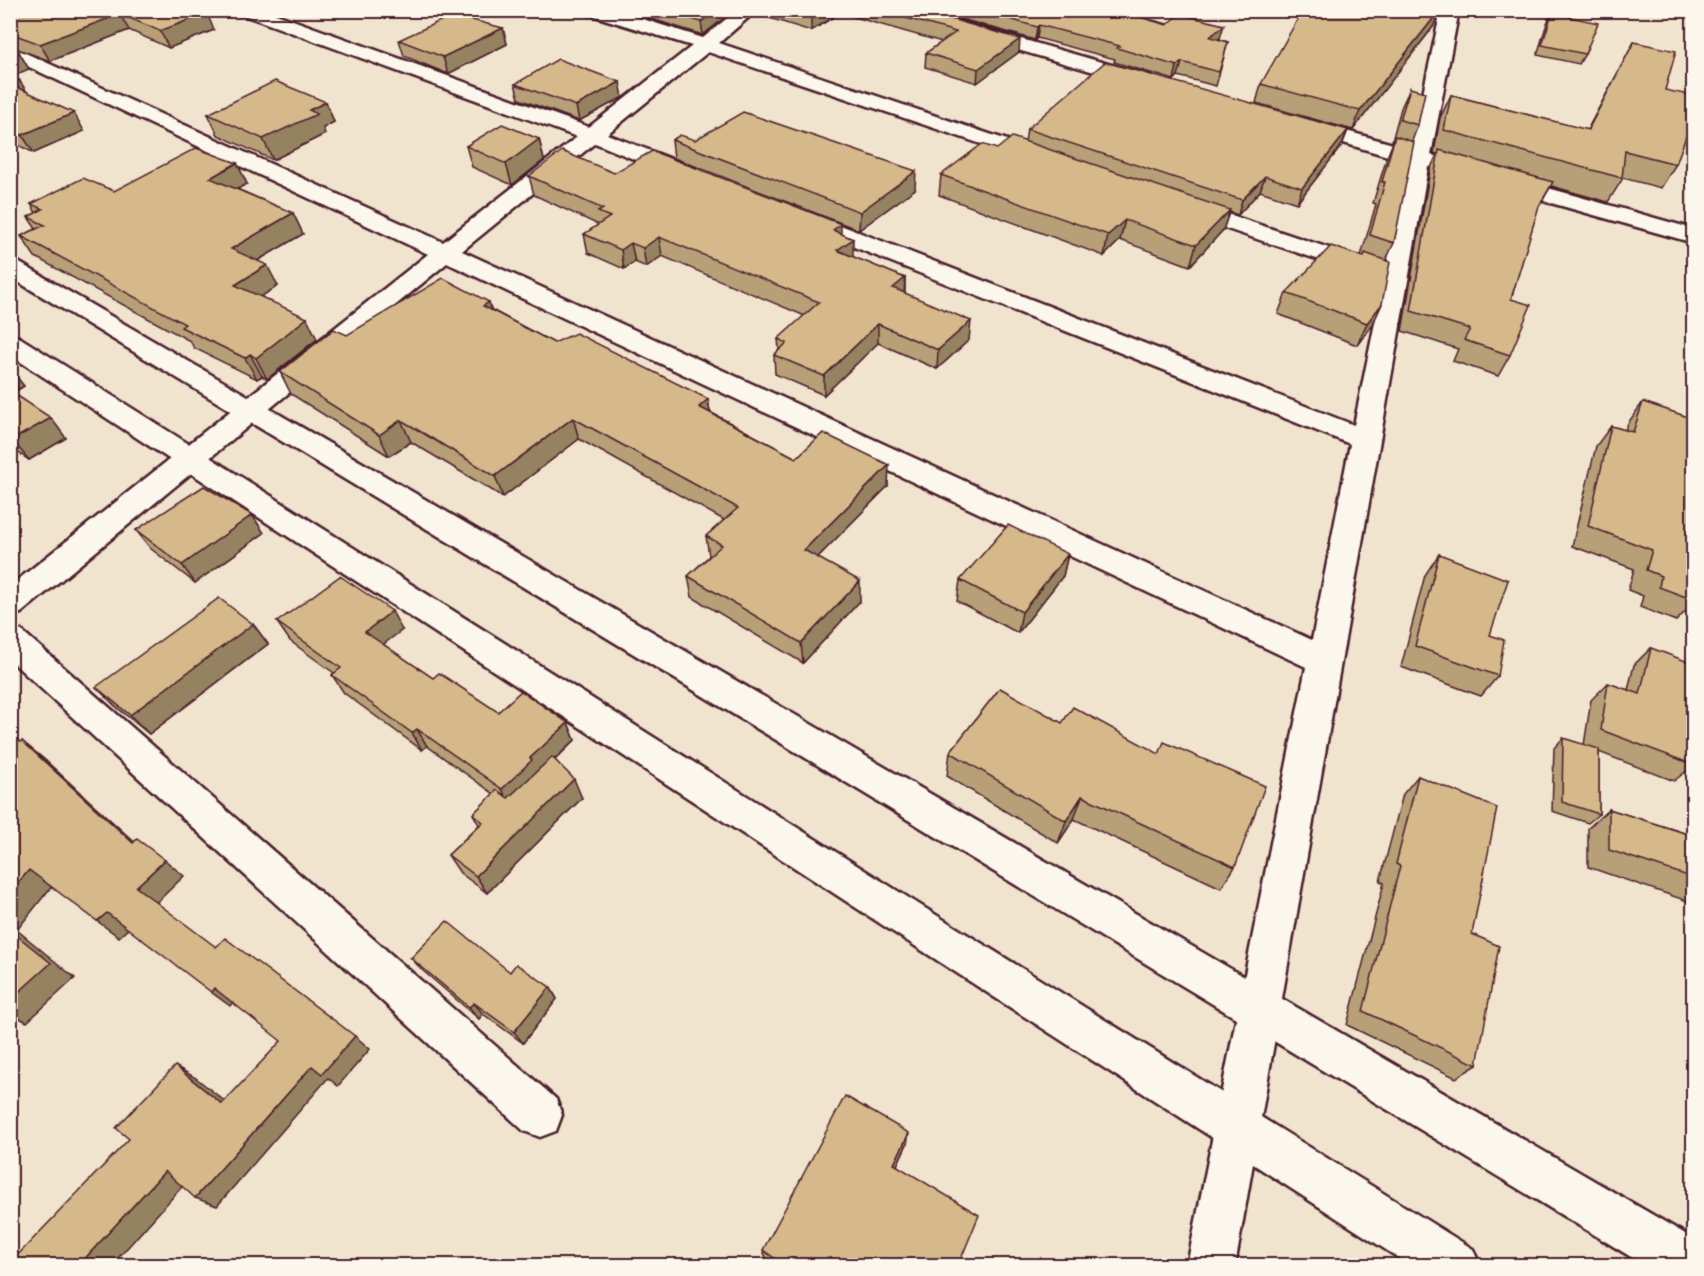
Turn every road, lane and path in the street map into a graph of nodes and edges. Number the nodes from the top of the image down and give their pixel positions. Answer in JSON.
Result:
{"nodes":[{"id":1,"x":247,"y":10,"type":"edge"},
{"id":2,"x":594,"y":10,"type":"edge"},
{"id":3,"x":749,"y":10,"type":"edge"},
{"id":4,"x":899,"y":10,"type":"edge"},
{"id":5,"x":1450,"y":10,"type":"edge"},
{"id":6,"x":706,"y":45,"type":"junction"},
{"id":7,"x":10,"y":51,"type":"edge"},
{"id":8,"x":1158,"y":84,"type":"edge"},
{"id":9,"x":1283,"y":120,"type":"edge"},
{"id":10,"x":592,"y":135,"type":"junction"},
{"id":11,"x":1418,"y":158,"type":"junction"},
{"id":12,"x":1068,"y":167,"type":"edge"},
{"id":13,"x":1453,"y":168,"type":"edge"},
{"id":14,"x":1487,"y":178,"type":"edge"},
{"id":15,"x":714,"y":183,"type":"edge"},
{"id":16,"x":1170,"y":202,"type":"edge"},
{"id":17,"x":780,"y":209,"type":"edge"},
{"id":18,"x":1694,"y":236,"type":"edge"},
{"id":19,"x":446,"y":252,"type":"junction"},
{"id":20,"x":10,"y":267,"type":"edge"},
{"id":21,"x":1396,"y":278,"type":"junction"},
{"id":22,"x":10,"y":343,"type":"edge"},
{"id":23,"x":248,"y":410,"type":"junction"},
{"id":24,"x":1367,"y":440,"type":"junction"},
{"id":25,"x":189,"y":458,"type":"junction"},
{"id":26,"x":10,"y":604,"type":"edge"},
{"id":27,"x":10,"y":640,"type":"edge"},
{"id":28,"x":1326,"y":661,"type":"junction"},
{"id":29,"x":1262,"y":1010,"type":"junction"},
{"id":30,"x":540,"y":1115,"type":"dead end"},
{"id":31,"x":1239,"y":1128,"type":"junction"},
{"id":32,"x":1211,"y":1266,"type":"edge"},
{"id":33,"x":1456,"y":1266,"type":"edge"},
{"id":34,"x":1694,"y":1266,"type":"edge"}],
"edges":[{"from":1,"to":10,"type":"street"},
{"from":2,"to":6,"type":"street"},
{"from":3,"to":6,"type":"street"},
{"from":4,"to":8,"type":"street"},
{"from":5,"to":11,"type":"street"},
{"from":6,"to":10,"type":"street"},
{"from":6,"to":12,"type":"street"},
{"from":7,"to":19,"type":"street"},
{"from":9,"to":11,"type":"street"},
{"from":10,"to":15,"type":"street"},
{"from":10,"to":19,"type":"street"},
{"from":11,"to":13,"type":"street"},
{"from":11,"to":21,"type":"street"},
{"from":14,"to":18,"type":"street"},
{"from":16,"to":21,"type":"street"},
{"from":17,"to":24,"type":"street"},
{"from":19,"to":23,"type":"street"},
{"from":19,"to":28,"type":"street"},
{"from":20,"to":23,"type":"street"},
{"from":21,"to":24,"type":"street"},
{"from":22,"to":25,"type":"street"},
{"from":23,"to":25,"type":"street"},
{"from":23,"to":29,"type":"street"},
{"from":24,"to":28,"type":"street"},
{"from":25,"to":26,"type":"street"},
{"from":25,"to":31,"type":"street"},
{"from":27,"to":30,"type":"street"},
{"from":28,"to":29,"type":"street"},
{"from":29,"to":31,"type":"street"},
{"from":29,"to":34,"type":"street"},
{"from":31,"to":32,"type":"street"},
{"from":31,"to":33,"type":"street"}]}
